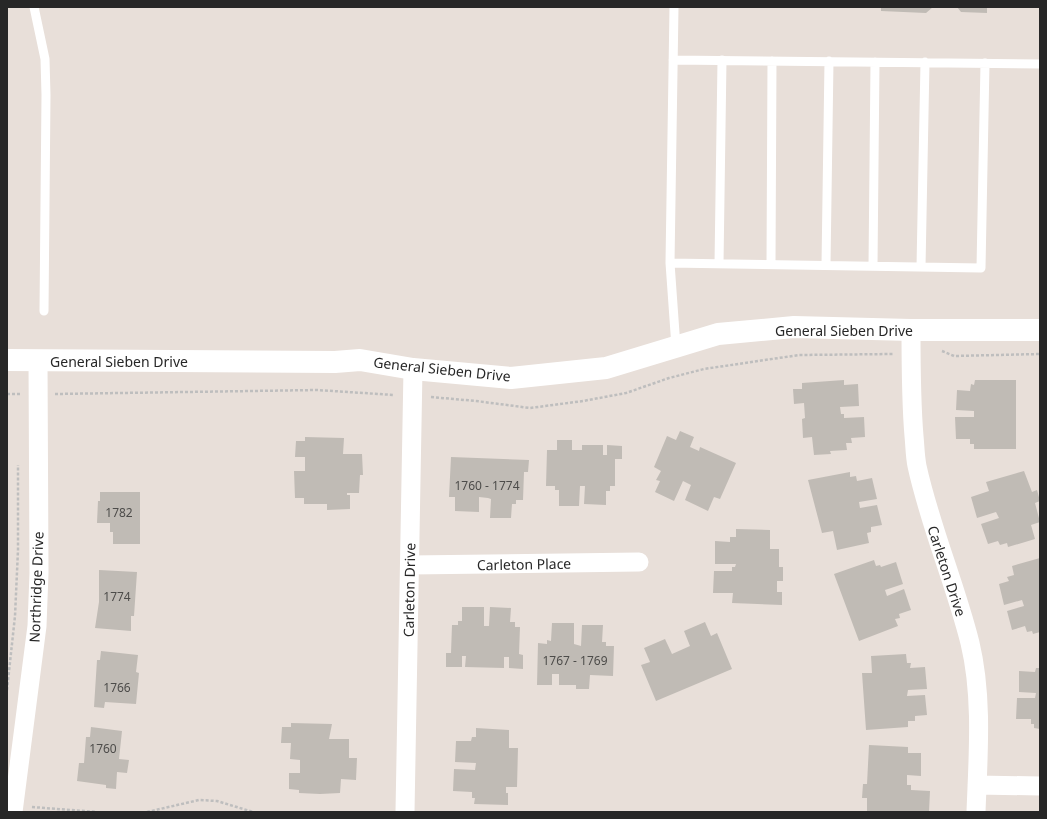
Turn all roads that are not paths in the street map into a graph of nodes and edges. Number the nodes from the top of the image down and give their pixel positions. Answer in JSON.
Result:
{"nodes":[{"id":1,"x":34,"y":7,"type":"edge"},
{"id":2,"x":674,"y":7,"type":"edge"},
{"id":3,"x":673,"y":60,"type":"junction"},
{"id":4,"x":722,"y":60,"type":"junction"},
{"id":5,"x":772,"y":61,"type":"junction"},
{"id":6,"x":829,"y":61,"type":"junction"},
{"id":7,"x":875,"y":62,"type":"junction"},
{"id":8,"x":925,"y":62,"type":"junction"},
{"id":9,"x":985,"y":63,"type":"junction"},
{"id":10,"x":1040,"y":64,"type":"edge"},
{"id":11,"x":670,"y":263,"type":"junction"},
{"id":12,"x":719,"y":264,"type":"junction"},
{"id":13,"x":771,"y":264,"type":"junction"},
{"id":14,"x":826,"y":265,"type":"junction"},
{"id":15,"x":873,"y":266,"type":"junction"},
{"id":16,"x":922,"y":267,"type":"junction"},
{"id":17,"x":44,"y":311,"type":"dead end"},
{"id":18,"x":911,"y":330,"type":"junction"},
{"id":19,"x":1040,"y":330,"type":"edge"},
{"id":20,"x":676,"y":347,"type":"junction"},
{"id":21,"x":7,"y":360,"type":"edge"},
{"id":22,"x":38,"y":360,"type":"junction"},
{"id":23,"x":413,"y":369,"type":"junction"},
{"id":24,"x":639,"y":562,"type":"dead end"},
{"id":25,"x":410,"y":565,"type":"junction"},
{"id":26,"x":977,"y":785,"type":"junction"},
{"id":27,"x":1040,"y":786,"type":"edge"},
{"id":28,"x":14,"y":809,"type":"edge"},
{"id":29,"x":405,"y":812,"type":"edge"},
{"id":30,"x":976,"y":812,"type":"edge"}],
"edges":[{"from":1,"to":17,"type":"lane"},
{"from":2,"to":3,"type":"lane"},
{"from":3,"to":4,"type":"lane"},
{"from":3,"to":11,"type":"lane"},
{"from":4,"to":5,"type":"lane"},
{"from":4,"to":12,"type":"lane"},
{"from":5,"to":6,"type":"lane"},
{"from":5,"to":13,"type":"lane"},
{"from":6,"to":7,"type":"lane"},
{"from":6,"to":14,"type":"lane"},
{"from":7,"to":8,"type":"lane"},
{"from":7,"to":15,"type":"lane"},
{"from":8,"to":9,"type":"lane"},
{"from":8,"to":16,"type":"lane"},
{"from":9,"to":10,"type":"lane"},
{"from":9,"to":16,"type":"lane"},
{"from":11,"to":12,"type":"lane"},
{"from":11,"to":20,"type":"lane"},
{"from":12,"to":13,"type":"lane"},
{"from":13,"to":14,"type":"lane"},
{"from":14,"to":15,"type":"lane"},
{"from":15,"to":16,"type":"lane"},
{"from":18,"to":19,"type":"street","name":"General Sieben Drive"},
{"from":18,"to":20,"type":"street","name":"General Sieben Drive"},
{"from":18,"to":26,"type":"street","name":"Carleton Drive"},
{"from":20,"to":23,"type":"street","name":"General Sieben Drive"},
{"from":21,"to":22,"type":"street","name":"General Sieben Drive"},
{"from":22,"to":23,"type":"street","name":"General Sieben Drive"},
{"from":22,"to":28,"type":"street","name":"Northridge Drive"},
{"from":23,"to":25,"type":"street","name":"Carleton Drive"},
{"from":24,"to":25,"type":"street","name":"Carleton Place"},
{"from":25,"to":29,"type":"street","name":"Carleton Drive"},
{"from":26,"to":27,"type":"street"},
{"from":26,"to":30,"type":"street","name":"Carleton Drive"}]}
